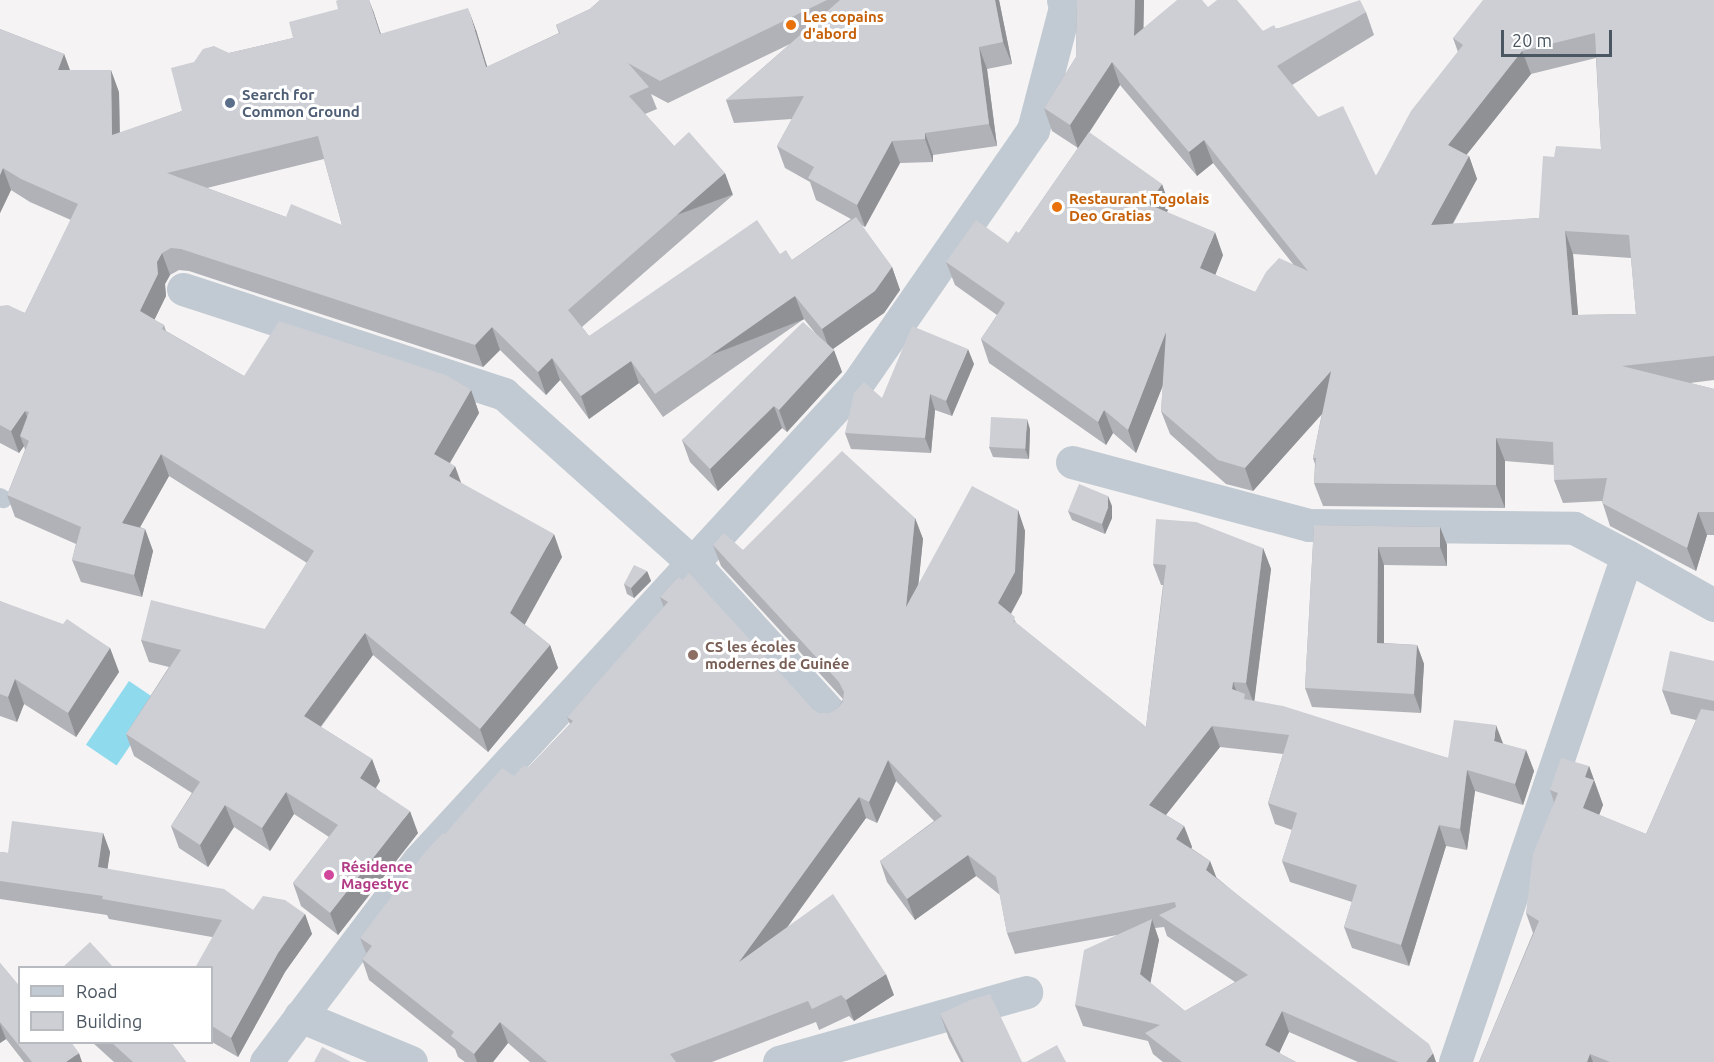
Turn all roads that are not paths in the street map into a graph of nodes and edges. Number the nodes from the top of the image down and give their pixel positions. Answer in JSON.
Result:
{"nodes":[{"id":1,"x":1063,"y":0,"type":"edge"},
{"id":2,"x":183,"y":289,"type":"dead end"},
{"id":3,"x":1072,"y":462,"type":"dead end"},
{"id":4,"x":1627,"y":556,"type":"junction"},
{"id":5,"x":692,"y":562,"type":"junction"},
{"id":6,"x":1714,"y":605,"type":"edge"},
{"id":7,"x":833,"y":716,"type":"edge"},
{"id":8,"x":1026,"y":992,"type":"dead end"},
{"id":9,"x":300,"y":1017,"type":"junction"},
{"id":10,"x":266,"y":1062,"type":"edge"},
{"id":11,"x":411,"y":1062,"type":"edge"},
{"id":12,"x":779,"y":1062,"type":"edge"},
{"id":13,"x":1455,"y":1062,"type":"edge"}],
"edges":[{"from":1,"to":5,"type":"street"},
{"from":2,"to":5,"type":"street"},
{"from":3,"to":4,"type":"street"},
{"from":4,"to":6,"type":"street"},
{"from":4,"to":13,"type":"street"},
{"from":5,"to":7,"type":"street"},
{"from":5,"to":9,"type":"street"},
{"from":8,"to":12,"type":"street"},
{"from":9,"to":10,"type":"street"},
{"from":9,"to":11,"type":"street"}]}
